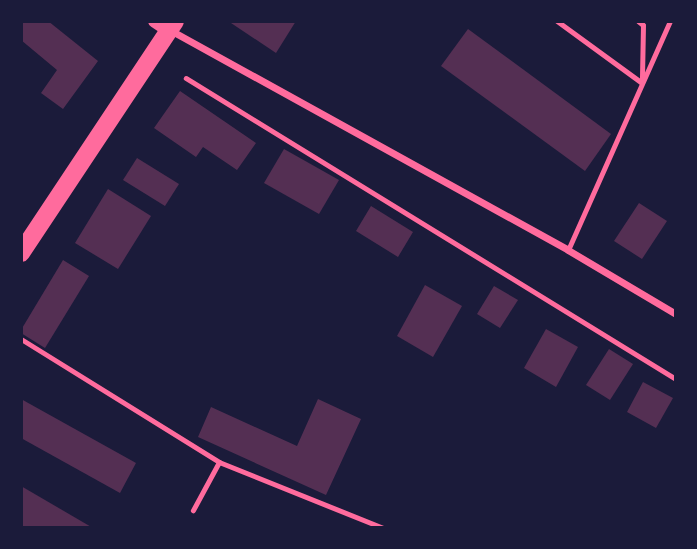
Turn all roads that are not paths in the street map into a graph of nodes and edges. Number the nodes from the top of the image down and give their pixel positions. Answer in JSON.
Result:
{"nodes":[{"id":1,"x":557,"y":21,"type":"edge"},
{"id":2,"x":638,"y":21,"type":"edge"},
{"id":3,"x":670,"y":21,"type":"edge"},
{"id":4,"x":167,"y":24,"type":"edge"},
{"id":5,"x":642,"y":83,"type":"junction"},
{"id":6,"x":568,"y":250,"type":"junction"},
{"id":7,"x":21,"y":253,"type":"edge"},
{"id":8,"x":676,"y":314,"type":"edge"},
{"id":9,"x":21,"y":339,"type":"edge"},
{"id":10,"x":219,"y":461,"type":"junction"},
{"id":11,"x":192,"y":510,"type":"dead end"},
{"id":12,"x":383,"y":528,"type":"edge"}],
"edges":[{"from":1,"to":5,"type":"lane"},
{"from":2,"to":5,"type":"lane"},
{"from":3,"to":5,"type":"lane"},
{"from":4,"to":6,"type":"street"},
{"from":4,"to":7,"type":"main road"},
{"from":5,"to":6,"type":"lane"},
{"from":6,"to":8,"type":"street"},
{"from":9,"to":10,"type":"lane"},
{"from":10,"to":11,"type":"lane"},
{"from":10,"to":12,"type":"lane"}]}
